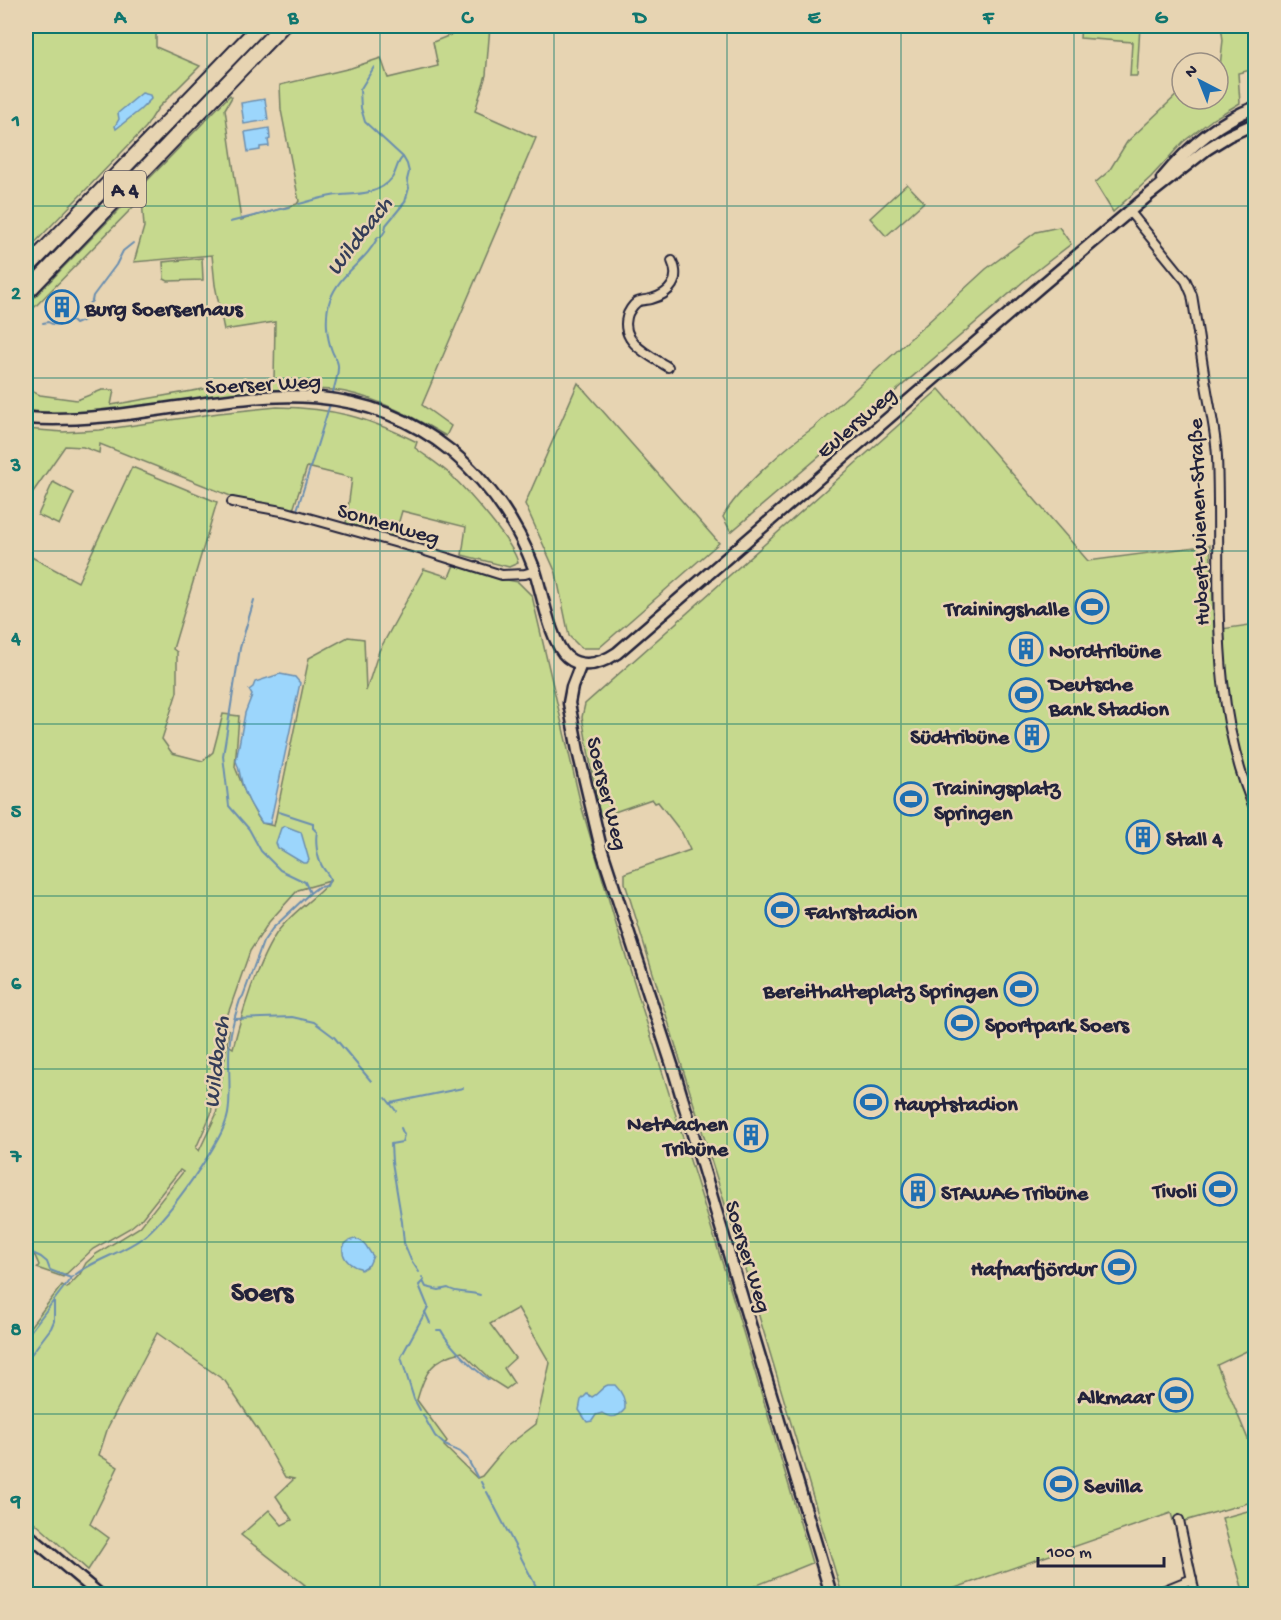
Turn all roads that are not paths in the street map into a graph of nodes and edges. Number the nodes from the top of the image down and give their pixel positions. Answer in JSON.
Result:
{"nodes":[{"id":1,"x":260,"y":26,"type":"edge"},
{"id":2,"x":282,"y":26,"type":"edge"},
{"id":3,"x":1256,"y":107,"type":"edge"},
{"id":4,"x":1256,"y":123,"type":"edge"},
{"id":5,"x":1150,"y":194,"type":"junction"},
{"id":6,"x":1130,"y":212,"type":"junction"},
{"id":7,"x":672,"y":261,"type":"dead end"},
{"id":8,"x":26,"y":269,"type":"edge"},
{"id":9,"x":26,"y":292,"type":"edge"},
{"id":10,"x":668,"y":367,"type":"dead end"},
{"id":11,"x":26,"y":418,"type":"edge"},
{"id":12,"x":232,"y":502,"type":"dead end"},
{"id":13,"x":535,"y":571,"type":"junction"},
{"id":14,"x":581,"y":664,"type":"junction"},
{"id":15,"x":1256,"y":812,"type":"edge"},
{"id":16,"x":1179,"y":1521,"type":"dead end"},
{"id":17,"x":26,"y":1533,"type":"edge"},
{"id":18,"x":1192,"y":1579,"type":"junction"},
{"id":19,"x":99,"y":1594,"type":"edge"},
{"id":20,"x":831,"y":1594,"type":"edge"},
{"id":21,"x":1155,"y":1594,"type":"edge"},
{"id":22,"x":1195,"y":1594,"type":"edge"}],
"edges":[{"from":1,"to":8,"type":"highway","number":"A 4"},
{"from":2,"to":9,"type":"highway","number":"A 4"},
{"from":3,"to":5,"type":"main road","name":"Eulersweg"},
{"from":4,"to":5,"type":"main road","name":"Eulersweg"},
{"from":5,"to":6,"type":"main road","name":"Eulersweg"},
{"from":6,"to":14,"type":"main road","name":"Eulersweg"},
{"from":6,"to":15,"type":"street","name":"Hubert-Wienen-Straße"},
{"from":7,"to":10,"type":"street"},
{"from":11,"to":13,"type":"main road","name":"Soerser Weg"},
{"from":12,"to":13,"type":"street","name":"Sonnenweg"},
{"from":13,"to":14,"type":"main road","name":"Soerser Weg"},
{"from":14,"to":20,"type":"main road","name":"Soerser Weg"},
{"from":16,"to":18,"type":"street"},
{"from":17,"to":19,"type":"main road"},
{"from":18,"to":21,"type":"street"},
{"from":18,"to":22,"type":"street"}]}
